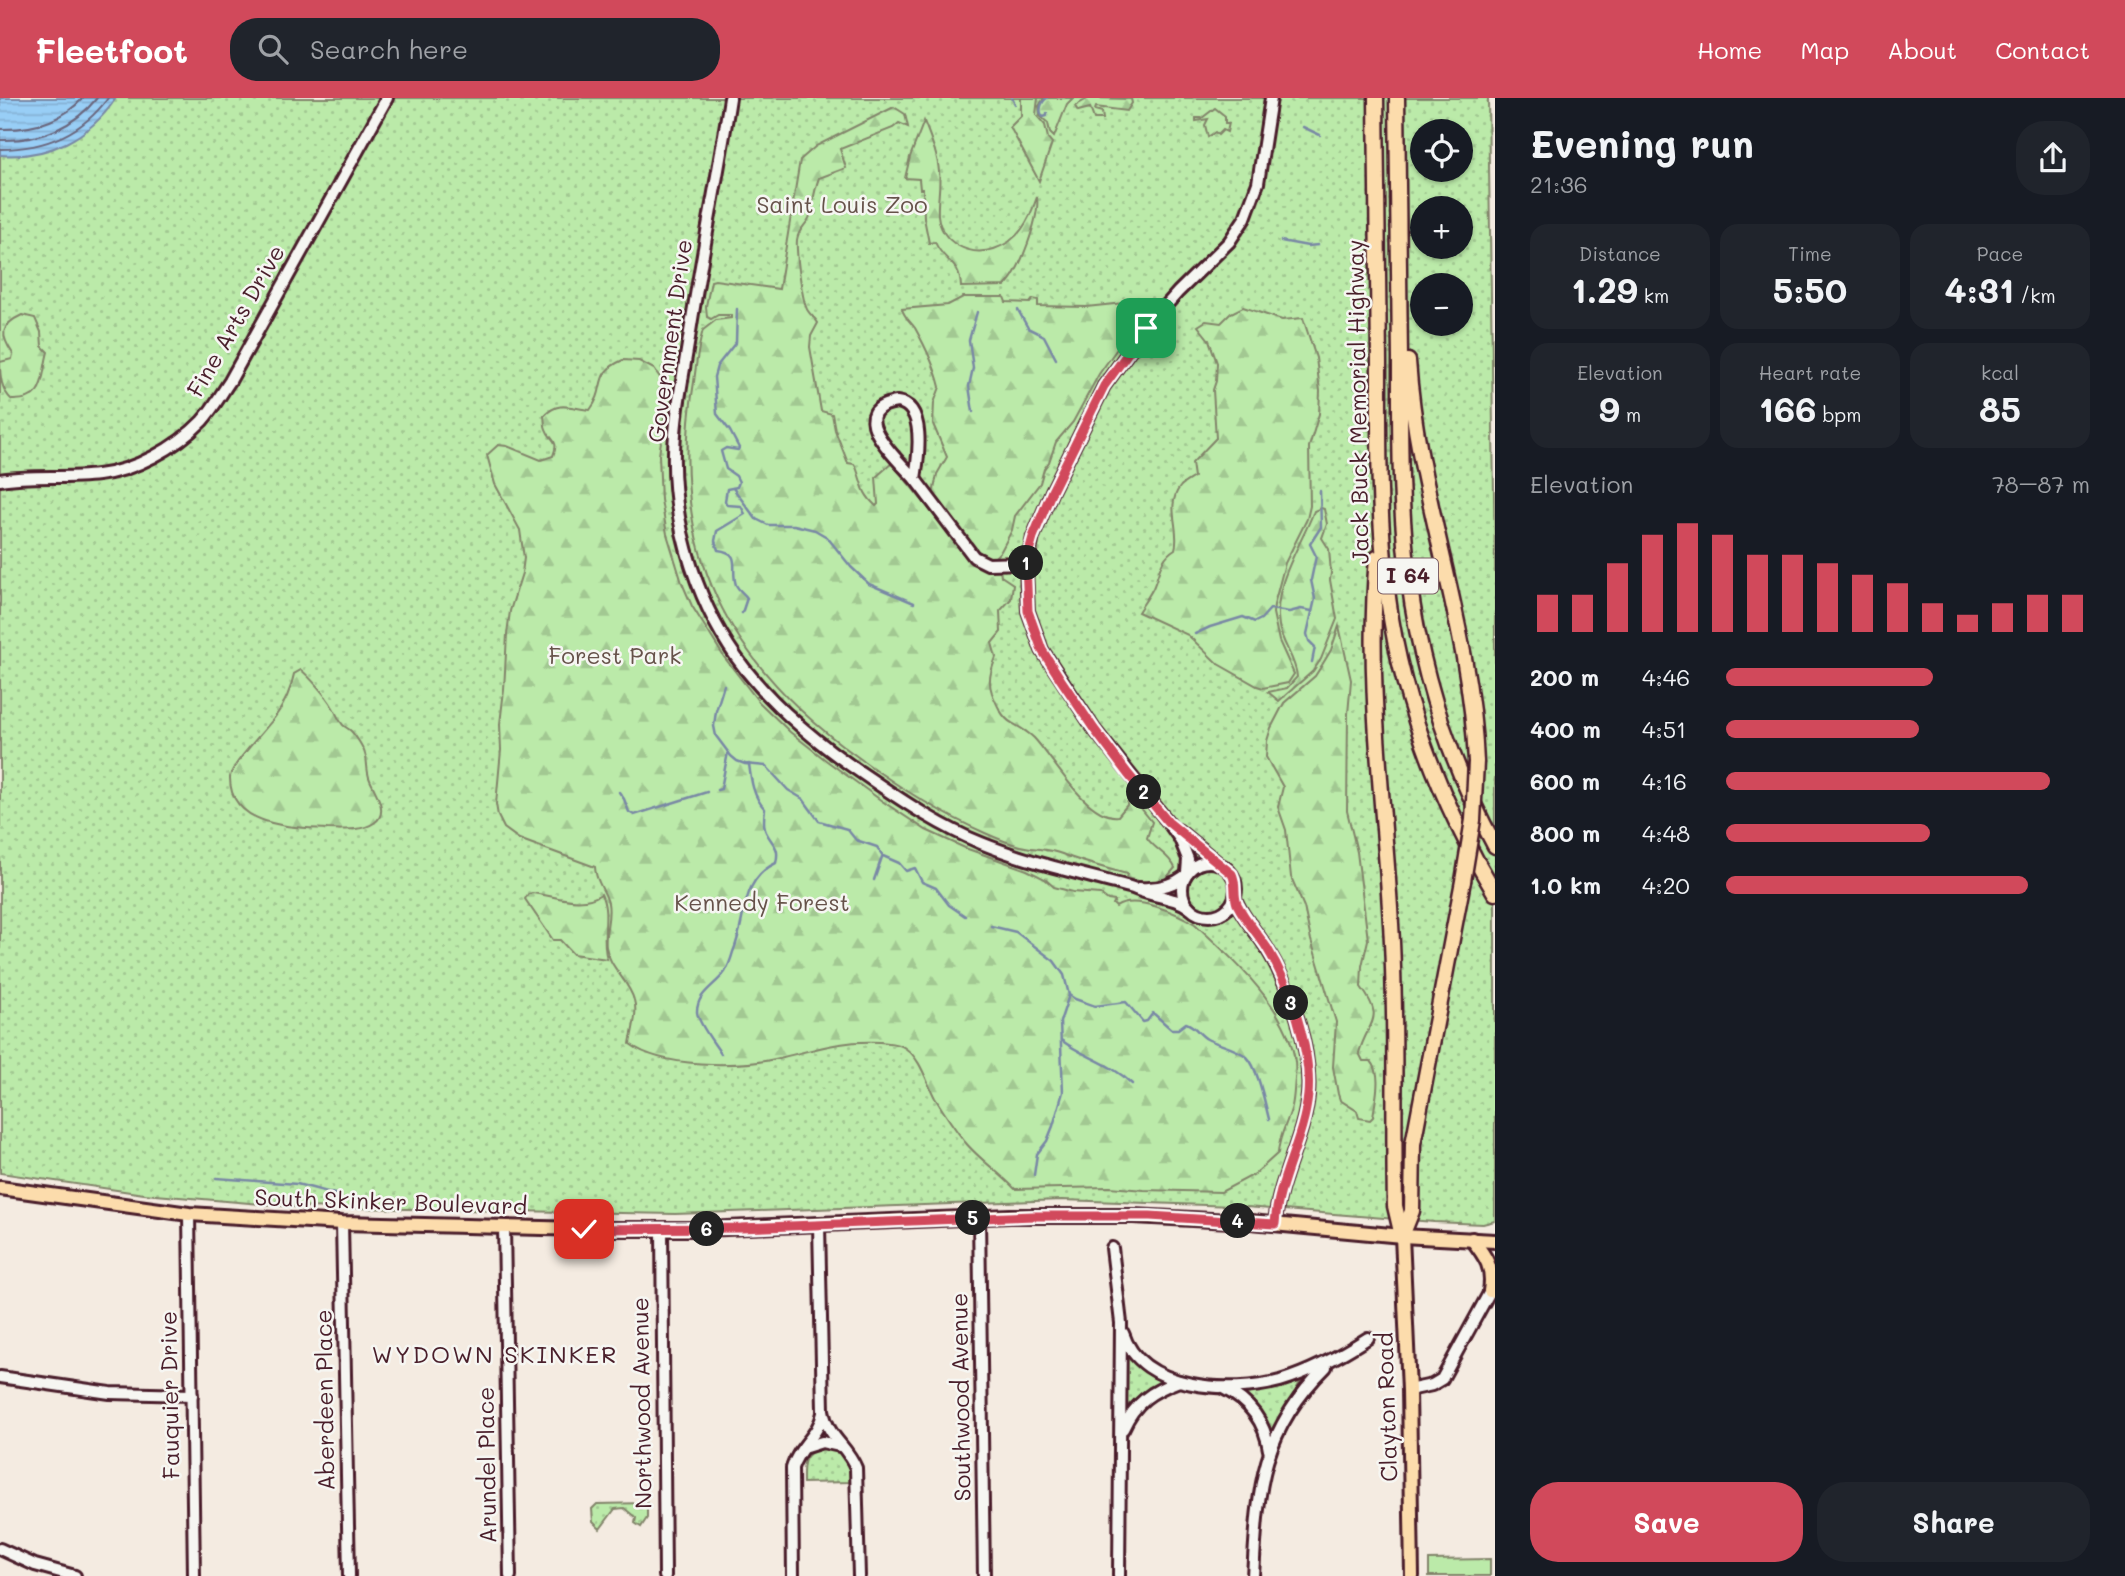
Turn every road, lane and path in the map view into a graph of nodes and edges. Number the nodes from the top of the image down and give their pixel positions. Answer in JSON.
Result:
{"nodes":[{"id":1,"x":387,"y":98,"type":"edge"},
{"id":2,"x":730,"y":98,"type":"edge"},
{"id":3,"x":1271,"y":98,"type":"edge"},
{"id":4,"x":1376,"y":98,"type":"edge"},
{"id":5,"x":1397,"y":98,"type":"edge"},
{"id":6,"x":1399,"y":290,"type":"junction"},
{"id":7,"x":3,"y":479,"type":"edge"},
{"id":8,"x":915,"y":479,"type":"junction"},
{"id":9,"x":1381,"y":518,"type":"junction"},
{"id":10,"x":1026,"y":562,"type":"junction"},
{"id":11,"x":1168,"y":822,"type":"junction"},
{"id":12,"x":1495,"y":846,"type":"edge"},
{"id":13,"x":1219,"y":863,"type":"junction"},
{"id":14,"x":1186,"y":875,"type":"junction"},
{"id":15,"x":1133,"y":888,"type":"junction"},
{"id":16,"x":1495,"y":893,"type":"edge"},
{"id":17,"x":1235,"y":898,"type":"junction"},
{"id":18,"x":1190,"y":908,"type":"junction"},
{"id":19,"x":0,"y":1188,"type":"edge"},
{"id":20,"x":189,"y":1214,"type":"junction"},
{"id":21,"x":978,"y":1217,"type":"junction"},
{"id":22,"x":342,"y":1223,"type":"junction"},
{"id":23,"x":819,"y":1224,"type":"junction"},
{"id":24,"x":1275,"y":1224,"type":"junction"},
{"id":25,"x":504,"y":1227,"type":"junction"},
{"id":26,"x":662,"y":1229,"type":"junction"},
{"id":27,"x":1402,"y":1236,"type":"junction"},
{"id":28,"x":1472,"y":1239,"type":"junction"},
{"id":29,"x":1495,"y":1241,"type":"edge"},
{"id":30,"x":1112,"y":1248,"type":"dead end"},
{"id":31,"x":1493,"y":1287,"type":"edge"},
{"id":32,"x":1121,"y":1323,"type":"junction"},
{"id":33,"x":1368,"y":1338,"type":"dead end"},
{"id":34,"x":1331,"y":1362,"type":"junction"},
{"id":35,"x":0,"y":1377,"type":"edge"},
{"id":36,"x":1179,"y":1381,"type":"junction"},
{"id":37,"x":1221,"y":1387,"type":"junction"},
{"id":38,"x":1409,"y":1390,"type":"junction"},
{"id":39,"x":192,"y":1395,"type":"junction"},
{"id":40,"x":823,"y":1410,"type":"junction"},
{"id":41,"x":1122,"y":1432,"type":"junction"},
{"id":42,"x":842,"y":1447,"type":"junction"},
{"id":43,"x":803,"y":1449,"type":"junction"},
{"id":44,"x":1269,"y":1451,"type":"junction"},
{"id":45,"x":0,"y":1549,"type":"edge"},
{"id":46,"x":75,"y":1576,"type":"edge"},
{"id":47,"x":194,"y":1576,"type":"edge"},
{"id":48,"x":349,"y":1576,"type":"edge"},
{"id":49,"x":510,"y":1576,"type":"edge"},
{"id":50,"x":665,"y":1576,"type":"edge"},
{"id":51,"x":793,"y":1576,"type":"edge"},
{"id":52,"x":859,"y":1576,"type":"edge"},
{"id":53,"x":984,"y":1576,"type":"edge"},
{"id":54,"x":1119,"y":1576,"type":"edge"},
{"id":55,"x":1253,"y":1576,"type":"edge"},
{"id":56,"x":1412,"y":1576,"type":"edge"}],
"edges":[{"from":1,"to":7,"type":"street","name":"Fine Arts Drive"},
{"from":2,"to":15,"type":"street","name":"Government Drive"},
{"from":3,"to":10,"type":"street"},
{"from":4,"to":9,"type":"highway","name":"Jack Buck Memorial Highway","number":"I 64"},
{"from":5,"to":6,"type":"highway","name":"Jack Buck Memorial Highway","number":"I 64"},
{"from":6,"to":12,"type":"highway","name":"Jack Buck Memorial Highway","number":"I 64"},
{"from":6,"to":27,"type":"highway","bridge":true},
{"from":8,"to":8,"type":"street"},
{"from":8,"to":10,"type":"street"},
{"from":9,"to":16,"type":"highway","name":"Jack Buck Memorial Highway","number":"I 64"},
{"from":9,"to":27,"type":"highway"},
{"from":10,"to":11,"type":"street"},
{"from":11,"to":13,"type":"street"},
{"from":11,"to":14,"type":"street"},
{"from":13,"to":14,"type":"street"},
{"from":13,"to":17,"type":"street"},
{"from":14,"to":15,"type":"street","name":"Government Drive"},
{"from":14,"to":18,"type":"street"},
{"from":15,"to":18,"type":"street","name":"Government Drive"},
{"from":17,"to":18,"type":"street"},
{"from":17,"to":24,"type":"street"},
{"from":19,"to":20,"type":"main road","name":"South Skinker Boulevard"},
{"from":20,"to":22,"type":"main road","name":"South Skinker Boulevard"},
{"from":20,"to":39,"type":"street","name":"Fauquier Drive"},
{"from":21,"to":23,"type":"main road","name":"South Skinker Boulevard"},
{"from":21,"to":24,"type":"main road","name":"South Skinker Boulevard"},
{"from":21,"to":53,"type":"street","name":"Southwood Avenue"},
{"from":22,"to":25,"type":"main road","name":"South Skinker Boulevard"},
{"from":22,"to":48,"type":"street","name":"Aberdeen Place"},
{"from":23,"to":26,"type":"main road","name":"South Skinker Boulevard"},
{"from":23,"to":40,"type":"street"},
{"from":24,"to":27,"type":"main road","name":"South Skinker Boulevard"},
{"from":25,"to":26,"type":"main road","name":"South Skinker Boulevard"},
{"from":25,"to":49,"type":"street","name":"Arundel Place"},
{"from":26,"to":50,"type":"street","name":"Northwood Avenue"},
{"from":27,"to":28,"type":"main road","name":"South Skinker Boulevard"},
{"from":27,"to":38,"type":"main road","name":"Clayton Road"},
{"from":28,"to":29,"type":"main road","name":"South Skinker Boulevard"},
{"from":28,"to":31,"type":"main road"},
{"from":30,"to":32,"type":"street"},
{"from":31,"to":38,"type":"street"},
{"from":32,"to":36,"type":"street"},
{"from":32,"to":41,"type":"street"},
{"from":33,"to":34,"type":"street"},
{"from":34,"to":37,"type":"street"},
{"from":34,"to":44,"type":"street"},
{"from":35,"to":39,"type":"street"},
{"from":36,"to":37,"type":"street"},
{"from":36,"to":41,"type":"street"},
{"from":37,"to":44,"type":"street"},
{"from":38,"to":56,"type":"main road","name":"Clayton Road"},
{"from":39,"to":47,"type":"street","name":"Fauquier Drive"},
{"from":40,"to":42,"type":"street"},
{"from":40,"to":43,"type":"street"},
{"from":41,"to":54,"type":"street"},
{"from":42,"to":43,"type":"street"},
{"from":42,"to":52,"type":"street"},
{"from":43,"to":51,"type":"street"},
{"from":44,"to":55,"type":"street"},
{"from":45,"to":46,"type":"street"}]}
